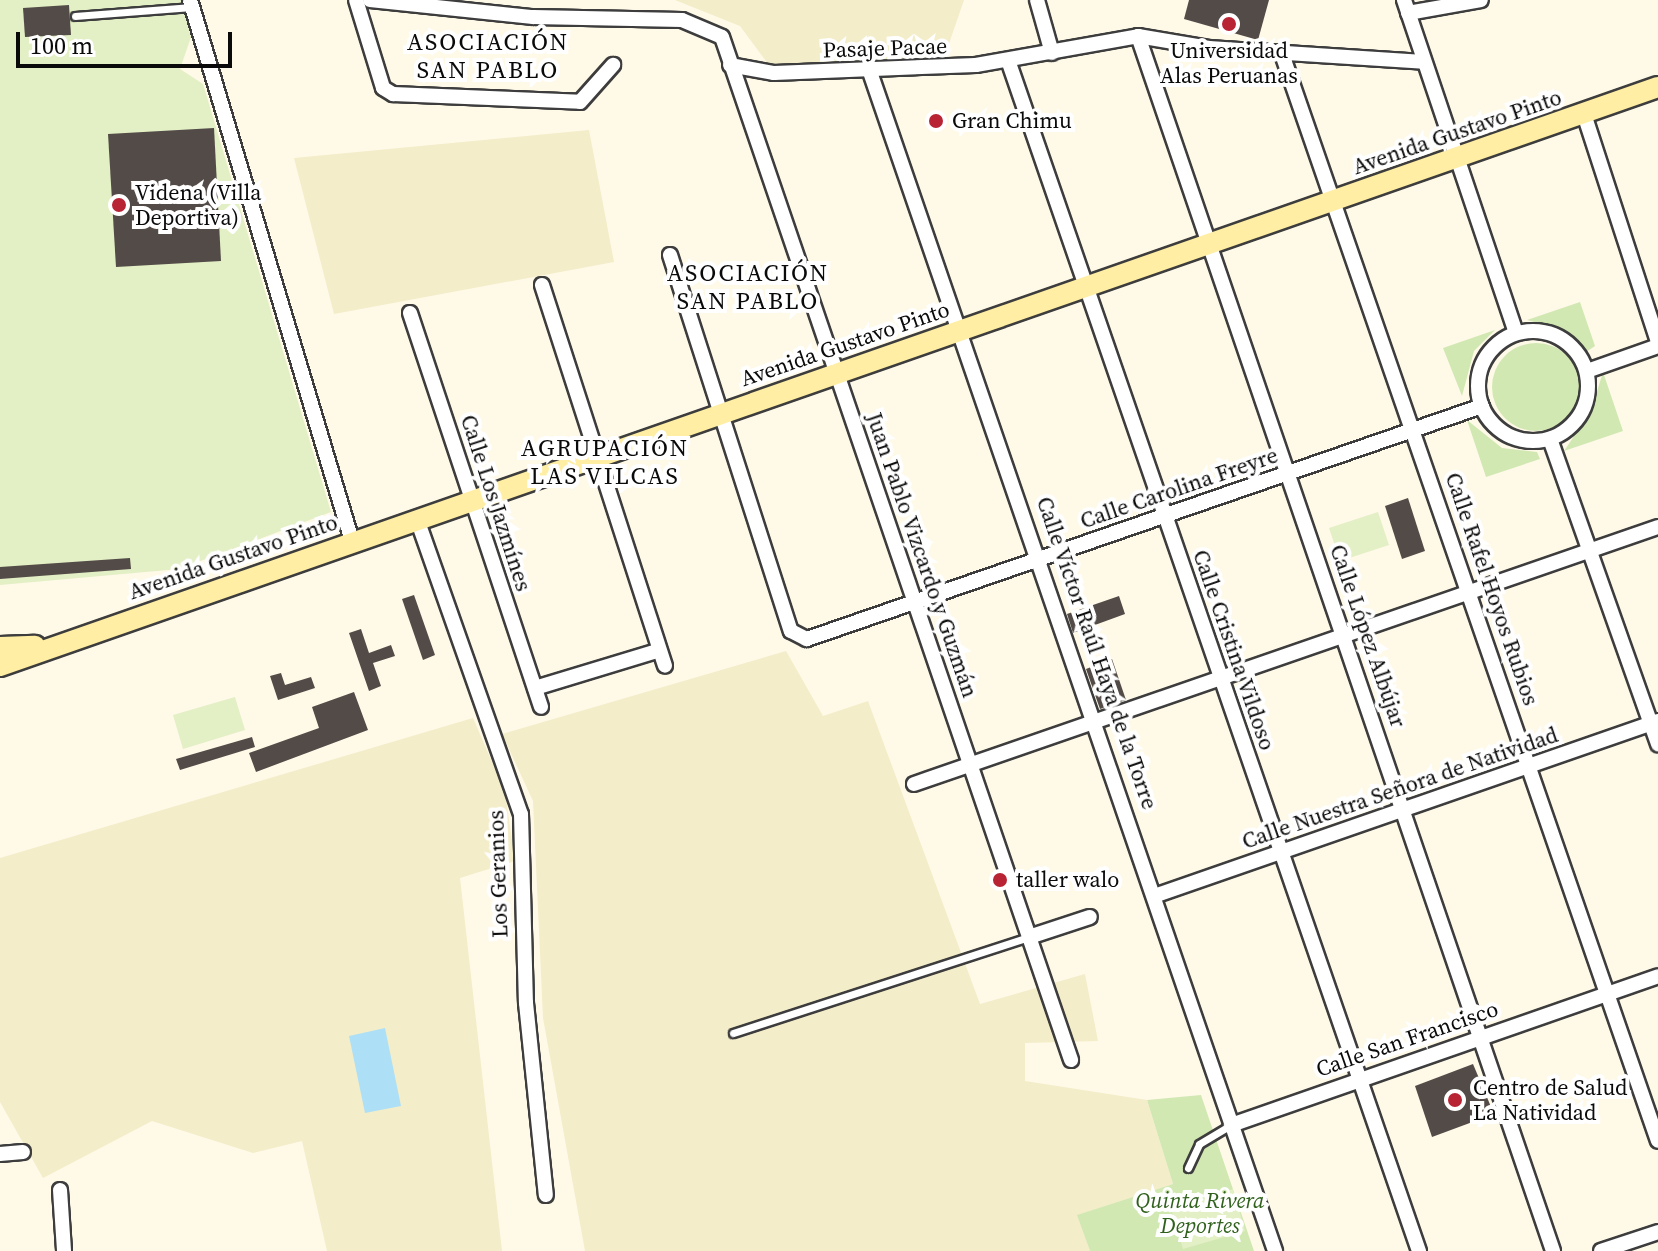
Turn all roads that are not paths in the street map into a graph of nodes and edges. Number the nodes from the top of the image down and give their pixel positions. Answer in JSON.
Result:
{"nodes":[{"id":1,"x":356,"y":0,"type":"edge"},
{"id":2,"x":370,"y":0,"type":"edge"},
{"id":3,"x":1037,"y":0,"type":"edge"},
{"id":4,"x":1481,"y":0,"type":"edge"},
{"id":5,"x":191,"y":2,"type":"edge"},
{"id":6,"x":1406,"y":7,"type":"edge"},
{"id":7,"x":75,"y":16,"type":"dead end"},
{"id":8,"x":1138,"y":36,"type":"junction"},
{"id":9,"x":1052,"y":53,"type":"junction"},
{"id":10,"x":1282,"y":54,"type":"junction"},
{"id":11,"x":1424,"y":62,"type":"junction"},
{"id":12,"x":1009,"y":63,"type":"junction"},
{"id":13,"x":613,"y":65,"type":"dead end"},
{"id":14,"x":730,"y":65,"type":"junction"},
{"id":15,"x":870,"y":72,"type":"junction"},
{"id":16,"x":1658,"y":87,"type":"edge"},
{"id":17,"x":1584,"y":114,"type":"junction"},
{"id":18,"x":1456,"y":158,"type":"junction"},
{"id":19,"x":1331,"y":201,"type":"junction"},
{"id":20,"x":1209,"y":244,"type":"junction"},
{"id":21,"x":670,"y":255,"type":"dead end"},
{"id":22,"x":542,"y":285,"type":"dead end"},
{"id":23,"x":1086,"y":287,"type":"junction"},
{"id":24,"x":410,"y":313,"type":"dead end"},
{"id":25,"x":961,"y":330,"type":"junction"},
{"id":26,"x":1516,"y":333,"type":"junction"},
{"id":27,"x":1658,"y":344,"type":"edge"},
{"id":28,"x":1587,"y":371,"type":"junction"},
{"id":29,"x":838,"y":373,"type":"junction"},
{"id":30,"x":1482,"y":406,"type":"junction"},
{"id":31,"x":719,"y":412,"type":"junction"},
{"id":32,"x":1415,"y":433,"type":"junction"},
{"id":33,"x":1550,"y":439,"type":"junction"},
{"id":34,"x":594,"y":454,"type":"junction"},
{"id":35,"x":1288,"y":473,"type":"junction"},
{"id":36,"x":472,"y":499,"type":"junction"},
{"id":37,"x":1164,"y":517,"type":"junction"},
{"id":38,"x":417,"y":519,"type":"junction"},
{"id":39,"x":1658,"y":527,"type":"edge"},
{"id":40,"x":352,"y":541,"type":"junction"},
{"id":41,"x":1590,"y":551,"type":"junction"},
{"id":42,"x":1042,"y":559,"type":"junction"},
{"id":43,"x":1469,"y":592,"type":"junction"},
{"id":44,"x":914,"y":600,"type":"junction"},
{"id":45,"x":1344,"y":635,"type":"junction"},
{"id":46,"x":47,"y":646,"type":"junction"},
{"id":47,"x":0,"y":647,"type":"edge"},
{"id":48,"x":657,"y":651,"type":"junction"},
{"id":49,"x":0,"y":666,"type":"edge"},
{"id":50,"x":665,"y":666,"type":"dead end"},
{"id":51,"x":1221,"y":677,"type":"junction"},
{"id":52,"x":535,"y":688,"type":"junction"},
{"id":53,"x":541,"y":707,"type":"dead end"},
{"id":54,"x":1095,"y":720,"type":"junction"},
{"id":55,"x":1654,"y":723,"type":"edge"},
{"id":56,"x":1658,"y":744,"type":"edge"},
{"id":57,"x":969,"y":764,"type":"junction"},
{"id":58,"x":1530,"y":767,"type":"junction"},
{"id":59,"x":914,"y":784,"type":"dead end"},
{"id":60,"x":1405,"y":808,"type":"junction"},
{"id":61,"x":1280,"y":853,"type":"junction"},
{"id":62,"x":1157,"y":895,"type":"junction"},
{"id":63,"x":1090,"y":917,"type":"dead end"},
{"id":64,"x":1029,"y":937,"type":"junction"},
{"id":65,"x":1658,"y":976,"type":"edge"},
{"id":66,"x":1608,"y":995,"type":"junction"},
{"id":67,"x":733,"y":1033,"type":"dead end"},
{"id":68,"x":1480,"y":1038,"type":"junction"},
{"id":69,"x":1071,"y":1060,"type":"dead end"},
{"id":70,"x":1357,"y":1078,"type":"junction"},
{"id":71,"x":1231,"y":1125,"type":"junction"},
{"id":72,"x":1658,"y":1141,"type":"edge"},
{"id":73,"x":23,"y":1152,"type":"dead end"},
{"id":74,"x":0,"y":1154,"type":"edge"},
{"id":75,"x":1188,"y":1168,"type":"dead end"},
{"id":76,"x":60,"y":1190,"type":"dead end"},
{"id":77,"x":546,"y":1195,"type":"dead end"},
{"id":78,"x":1658,"y":1232,"type":"edge"},
{"id":79,"x":64,"y":1251,"type":"edge"},
{"id":80,"x":1275,"y":1251,"type":"edge"},
{"id":81,"x":1419,"y":1251,"type":"edge"},
{"id":82,"x":1553,"y":1251,"type":"edge"},
{"id":83,"x":1601,"y":1251,"type":"edge"}],
"edges":[{"from":1,"to":13,"type":"street"},
{"from":2,"to":14,"type":"street"},
{"from":3,"to":9,"type":"street"},
{"from":4,"to":6,"type":"street"},
{"from":5,"to":7,"type":"lane"},
{"from":5,"to":40,"type":"street"},
{"from":6,"to":11,"type":"street"},
{"from":8,"to":9,"type":"street","name":"Pasaje Pacae"},
{"from":8,"to":10,"type":"street","name":"Pasaje Pacae"},
{"from":8,"to":20,"type":"street","name":"Calle López Albújar"},
{"from":9,"to":12,"type":"street","name":"Pasaje Pacae"},
{"from":10,"to":11,"type":"street","name":"Pasaje Pacae"},
{"from":10,"to":19,"type":"street","name":"Calle Rafel Hoyos Rubios"},
{"from":11,"to":18,"type":"street"},
{"from":12,"to":15,"type":"street","name":"Pasaje Pacae"},
{"from":12,"to":23,"type":"street","name":"Calle Cristina Vildoso"},
{"from":14,"to":15,"type":"street","name":"Pasaje Pacae"},
{"from":14,"to":29,"type":"street","name":"Juan Pablo Vizcardo y Guzmán"},
{"from":15,"to":25,"type":"street","name":"Calle Víctor Raúl Haya de la Torre"},
{"from":16,"to":17,"type":"main road","name":"Avenida Gustavo Pinto"},
{"from":17,"to":18,"type":"main road","name":"Avenida Gustavo Pinto"},
{"from":17,"to":27,"type":"street"},
{"from":18,"to":19,"type":"main road","name":"Avenida Gustavo Pinto"},
{"from":18,"to":26,"type":"street"},
{"from":19,"to":20,"type":"main road","name":"Avenida Gustavo Pinto"},
{"from":19,"to":32,"type":"street","name":"Calle Rafel Hoyos Rubios"},
{"from":20,"to":23,"type":"main road","name":"Avenida Gustavo Pinto"},
{"from":20,"to":35,"type":"street","name":"Calle López Albújar"},
{"from":21,"to":31,"type":"street"},
{"from":22,"to":34,"type":"street"},
{"from":23,"to":25,"type":"main road","name":"Avenida Gustavo Pinto"},
{"from":23,"to":37,"type":"street","name":"Calle Cristina Vildoso"},
{"from":24,"to":36,"type":"street","name":"Calle Los Jazmínes"},
{"from":25,"to":29,"type":"main road","name":"Avenida Gustavo Pinto"},
{"from":25,"to":42,"type":"street","name":"Calle Víctor Raúl Haya de la Torre"},
{"from":26,"to":28,"type":"street"},
{"from":26,"to":30,"type":"street"},
{"from":27,"to":28,"type":"street"},
{"from":28,"to":33,"type":"street"},
{"from":29,"to":31,"type":"main road","name":"Avenida Gustavo Pinto"},
{"from":29,"to":44,"type":"street","name":"Juan Pablo Vizcardo y Guzmán"},
{"from":30,"to":32,"type":"street","name":"Calle Carolina Freyre"},
{"from":30,"to":33,"type":"street"},
{"from":31,"to":34,"type":"main road","name":"Avenida Gustavo Pinto"},
{"from":31,"to":44,"type":"street","name":"Calle Carolina Freyre"},
{"from":32,"to":35,"type":"street","name":"Calle Carolina Freyre"},
{"from":32,"to":43,"type":"street","name":"Calle Rafel Hoyos Rubios"},
{"from":33,"to":41,"type":"street"},
{"from":34,"to":36,"type":"main road","name":"Avenida Gustavo Pinto"},
{"from":34,"to":48,"type":"street"},
{"from":35,"to":37,"type":"street","name":"Calle Carolina Freyre"},
{"from":35,"to":45,"type":"street","name":"Calle López Albújar"},
{"from":36,"to":38,"type":"main road","name":"Avenida Gustavo Pinto"},
{"from":36,"to":52,"type":"street","name":"Calle Los Jazmínes"},
{"from":37,"to":42,"type":"street","name":"Calle Carolina Freyre"},
{"from":37,"to":51,"type":"street","name":"Calle Cristina Vildoso"},
{"from":38,"to":40,"type":"main road","name":"Avenida Gustavo Pinto"},
{"from":38,"to":77,"type":"street","name":"Los Geranios"},
{"from":39,"to":41,"type":"street"},
{"from":40,"to":46,"type":"main road","name":"Avenida Gustavo Pinto"},
{"from":41,"to":43,"type":"street"},
{"from":41,"to":55,"type":"street"},
{"from":42,"to":44,"type":"street","name":"Calle Carolina Freyre"},
{"from":42,"to":54,"type":"street","name":"Calle Víctor Raúl Haya de la Torre"},
{"from":43,"to":45,"type":"street"},
{"from":43,"to":58,"type":"street","name":"Calle Rafel Hoyos Rubios"},
{"from":44,"to":57,"type":"street","name":"Juan Pablo Vizcardo y Guzmán"},
{"from":45,"to":51,"type":"street"},
{"from":45,"to":60,"type":"street","name":"Calle López Albújar"},
{"from":46,"to":47,"type":"main road","name":"Avenida Gustavo Pinto"},
{"from":46,"to":49,"type":"main road","name":"Avenida Gustavo Pinto"},
{"from":48,"to":50,"type":"street"},
{"from":48,"to":52,"type":"street"},
{"from":51,"to":54,"type":"street"},
{"from":51,"to":61,"type":"street","name":"Calle Cristina Vildoso"},
{"from":52,"to":53,"type":"street","name":"Calle Los Jazmínes"},
{"from":54,"to":57,"type":"street"},
{"from":54,"to":62,"type":"street","name":"Calle Víctor Raúl Haya de la Torre"},
{"from":55,"to":56,"type":"street"},
{"from":55,"to":58,"type":"street","name":"Calle Nuestra Señora de Natividad"},
{"from":57,"to":59,"type":"street"},
{"from":57,"to":64,"type":"street","name":"Juan Pablo Vizcardo y Guzmán"},
{"from":58,"to":60,"type":"street","name":"Calle Nuestra Señora de Natividad"},
{"from":58,"to":66,"type":"street","name":"Calle Rafel Hoyos Rubios"},
{"from":60,"to":61,"type":"street","name":"Calle Nuestra Señora de Natividad"},
{"from":60,"to":68,"type":"street","name":"Calle López Albújar"},
{"from":61,"to":62,"type":"street","name":"Calle Nuestra Señora de Natividad"},
{"from":61,"to":70,"type":"street","name":"Calle Cristina Vildoso"},
{"from":62,"to":71,"type":"street","name":"Calle Víctor Raúl Haya de la Torre"},
{"from":63,"to":64,"type":"street"},
{"from":64,"to":67,"type":"lane"},
{"from":64,"to":69,"type":"street","name":"Juan Pablo Vizcardo y Guzmán"},
{"from":65,"to":66,"type":"street","name":"Calle San Francisco"},
{"from":66,"to":68,"type":"street","name":"Calle San Francisco"},
{"from":66,"to":72,"type":"street","name":"Calle Rafel Hoyos Rubios"},
{"from":68,"to":70,"type":"street","name":"Calle San Francisco"},
{"from":68,"to":82,"type":"street","name":"Calle López Albújar"},
{"from":70,"to":71,"type":"street","name":"Calle San Francisco"},
{"from":70,"to":81,"type":"street","name":"Calle Cristina Vildoso"},
{"from":71,"to":75,"type":"lane","name":"Calle San Francisco"},
{"from":71,"to":80,"type":"street","name":"Calle Víctor Raúl Haya de la Torre"},
{"from":73,"to":74,"type":"street"},
{"from":76,"to":79,"type":"street"},
{"from":78,"to":83,"type":"street"}]}
